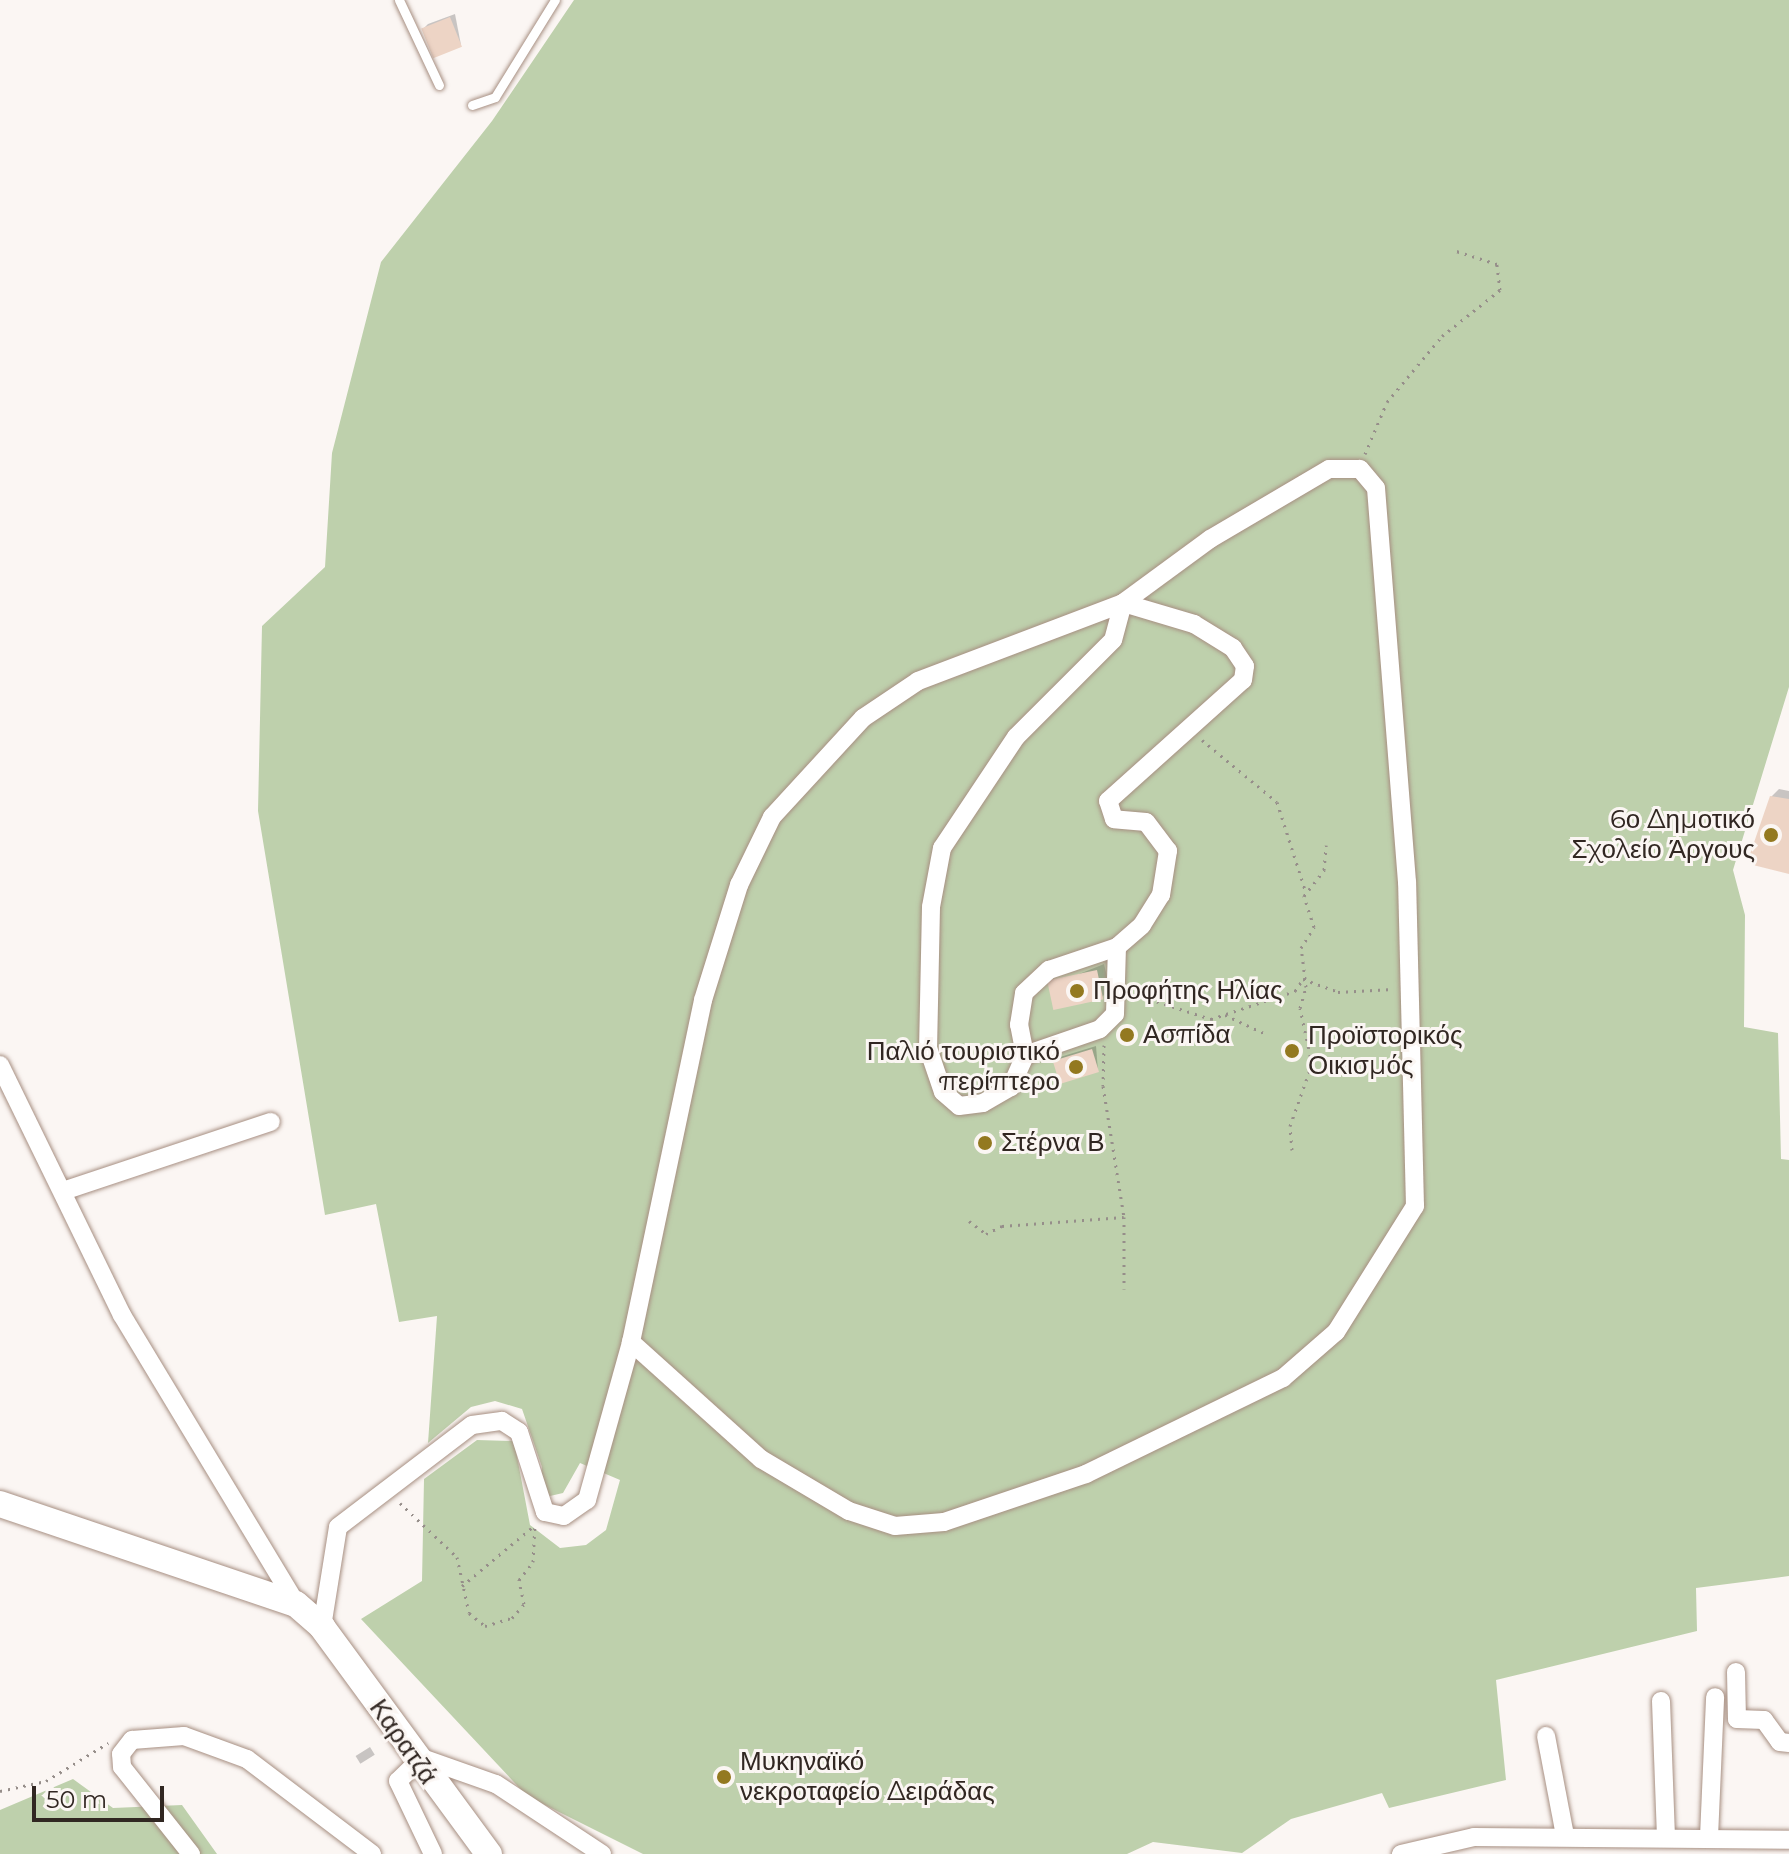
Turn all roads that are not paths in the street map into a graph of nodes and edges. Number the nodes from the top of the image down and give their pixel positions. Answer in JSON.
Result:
{"nodes":[{"id":1,"x":399,"y":0,"type":"edge"},
{"id":2,"x":555,"y":0,"type":"edge"},
{"id":3,"x":439,"y":85,"type":"dead end"},
{"id":4,"x":472,"y":105,"type":"dead end"},
{"id":5,"x":1123,"y":603,"type":"junction"},
{"id":6,"x":1117,"y":947,"type":"junction"},
{"id":7,"x":1025,"y":1055,"type":"junction"},
{"id":8,"x":0,"y":1065,"type":"edge"},
{"id":9,"x":271,"y":1122,"type":"dead end"},
{"id":10,"x":63,"y":1191,"type":"junction"},
{"id":11,"x":631,"y":1342,"type":"junction"},
{"id":12,"x":0,"y":1504,"type":"edge"},
{"id":13,"x":296,"y":1604,"type":"junction"},
{"id":14,"x":322,"y":1627,"type":"junction"},
{"id":15,"x":1736,"y":1672,"type":"dead end"},
{"id":16,"x":1715,"y":1697,"type":"dead end"},
{"id":17,"x":1661,"y":1701,"type":"dead end"},
{"id":18,"x":1546,"y":1736,"type":"dead end"},
{"id":19,"x":1789,"y":1743,"type":"edge"},
{"id":20,"x":415,"y":1761,"type":"junction"},
{"id":21,"x":1666,"y":1835,"type":"junction"},
{"id":22,"x":1709,"y":1837,"type":"junction"},
{"id":23,"x":1789,"y":1840,"type":"edge"},
{"id":24,"x":1573,"y":1842,"type":"edge"},
{"id":25,"x":1474,"y":1846,"type":"edge"},
{"id":26,"x":1538,"y":1846,"type":"edge"},
{"id":27,"x":191,"y":1854,"type":"edge"},
{"id":28,"x":372,"y":1854,"type":"edge"},
{"id":29,"x":433,"y":1854,"type":"edge"},
{"id":30,"x":489,"y":1854,"type":"edge"},
{"id":31,"x":602,"y":1854,"type":"edge"},
{"id":32,"x":1401,"y":1854,"type":"edge"}],
"edges":[{"from":1,"to":3,"type":"lane"},
{"from":2,"to":4,"type":"lane"},
{"from":5,"to":6,"type":"street"},
{"from":5,"to":7,"type":"street"},
{"from":5,"to":11,"type":"street"},
{"from":5,"to":11,"type":"street"},
{"from":6,"to":7,"type":"street"},
{"from":6,"to":7,"type":"street"},
{"from":8,"to":10,"type":"street"},
{"from":9,"to":10,"type":"street"},
{"from":10,"to":13,"type":"street"},
{"from":11,"to":14,"type":"street"},
{"from":12,"to":13,"type":"street"},
{"from":13,"to":14,"type":"street","name":"Καρατζά"},
{"from":14,"to":20,"type":"street","name":"Καρατζά"},
{"from":15,"to":19,"type":"street"},
{"from":16,"to":22,"type":"street"},
{"from":17,"to":21,"type":"street"},
{"from":18,"to":24,"type":"street"},
{"from":20,"to":29,"type":"street"},
{"from":20,"to":30,"type":"street","name":"Καρατζά"},
{"from":20,"to":31,"type":"street"},
{"from":21,"to":22,"type":"street"},
{"from":21,"to":24,"type":"street"},
{"from":22,"to":23,"type":"street"},
{"from":24,"to":26,"type":"street"},
{"from":25,"to":26,"type":"street"},
{"from":25,"to":32,"type":"street"},
{"from":27,"to":28,"type":"street"}]}
